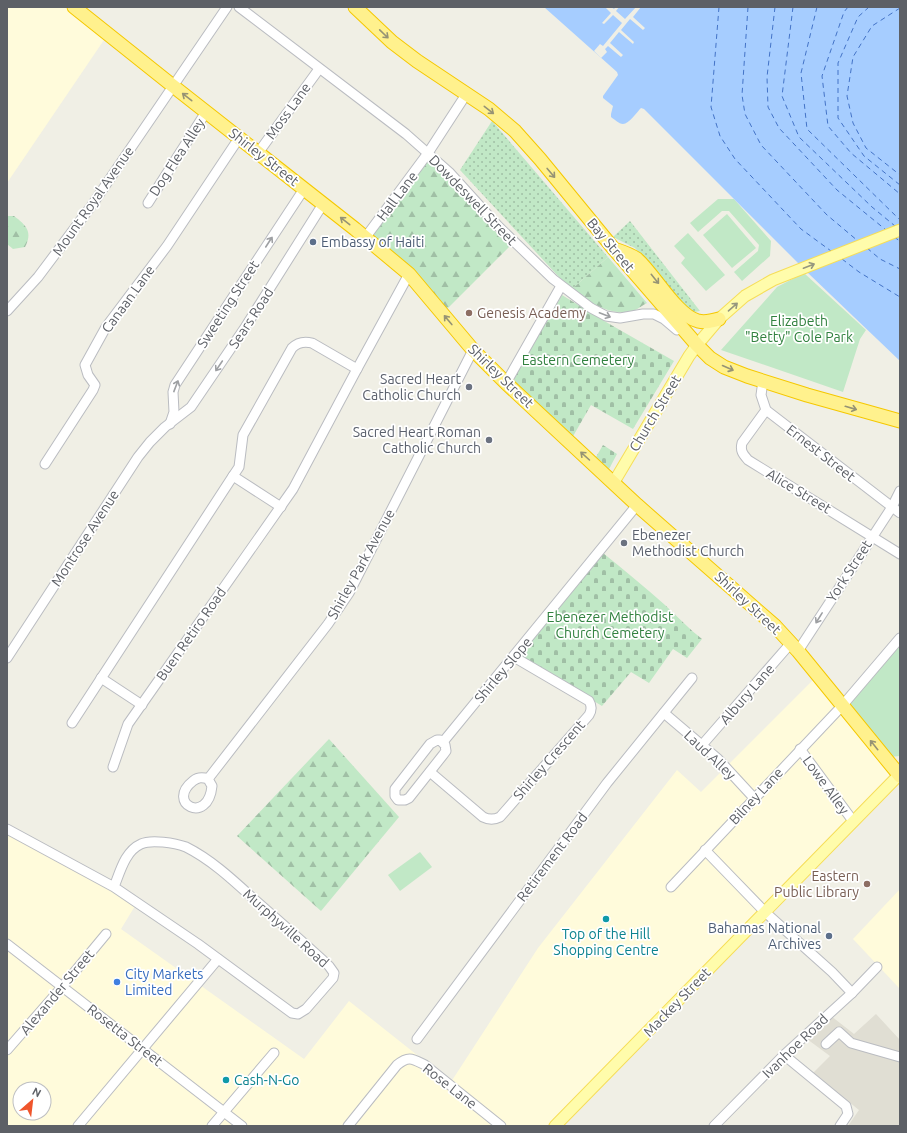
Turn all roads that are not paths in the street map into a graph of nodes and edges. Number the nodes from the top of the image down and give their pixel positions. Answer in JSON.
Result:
{"nodes":[{"id":1,"x":74,"y":7,"type":"edge"},
{"id":2,"x":227,"y":7,"type":"edge"},
{"id":3,"x":239,"y":7,"type":"edge"},
{"id":4,"x":356,"y":7,"type":"edge"},
{"id":5,"x":319,"y":69,"type":"junction"},
{"id":6,"x":173,"y":86,"type":"junction"},
{"id":7,"x":467,"y":93,"type":"junction"},
{"id":8,"x":206,"y":112,"type":"junction"},
{"id":9,"x":239,"y":138,"type":"junction"},
{"id":10,"x":258,"y":153,"type":"junction"},
{"id":11,"x":428,"y":153,"type":"junction"},
{"id":12,"x":304,"y":189,"type":"junction"},
{"id":13,"x":148,"y":203,"type":"dead end"},
{"id":14,"x":323,"y":204,"type":"junction"},
{"id":15,"x":900,"y":230,"type":"edge"},
{"id":16,"x":365,"y":238,"type":"junction"},
{"id":17,"x":614,"y":248,"type":"junction"},
{"id":18,"x":409,"y":274,"type":"junction"},
{"id":19,"x":561,"y":286,"type":"junction"},
{"id":20,"x":7,"y":311,"type":"edge"},
{"id":21,"x":719,"y":319,"type":"junction"},
{"id":22,"x":695,"y":347,"type":"junction"},
{"id":23,"x":473,"y":350,"type":"junction"},
{"id":24,"x":356,"y":369,"type":"junction"},
{"id":25,"x":763,"y":381,"type":"junction"},
{"id":26,"x":506,"y":383,"type":"junction"},
{"id":27,"x":766,"y":410,"type":"junction"},
{"id":28,"x":900,"y":421,"type":"edge"},
{"id":29,"x":170,"y":424,"type":"junction"},
{"id":30,"x":45,"y":464,"type":"dead end"},
{"id":31,"x":233,"y":476,"type":"junction"},
{"id":32,"x":614,"y":482,"type":"junction"},
{"id":33,"x":900,"y":491,"type":"edge"},
{"id":34,"x":637,"y":505,"type":"junction"},
{"id":35,"x":281,"y":507,"type":"junction"},
{"id":36,"x":892,"y":507,"type":"junction"},
{"id":37,"x":900,"y":513,"type":"edge"},
{"id":38,"x":873,"y":536,"type":"junction"},
{"id":39,"x":900,"y":554,"type":"edge"},
{"id":40,"x":900,"y":638,"type":"edge"},
{"id":41,"x":795,"y":647,"type":"junction"},
{"id":42,"x":514,"y":656,"type":"junction"},
{"id":43,"x":7,"y":658,"type":"edge"},
{"id":44,"x":101,"y":678,"type":"junction"},
{"id":45,"x":692,"y":678,"type":"dead end"},
{"id":46,"x":142,"y":705,"type":"junction"},
{"id":47,"x":842,"y":706,"type":"junction"},
{"id":48,"x":664,"y":713,"type":"junction"},
{"id":49,"x":72,"y":723,"type":"dead end"},
{"id":50,"x":443,"y":742,"type":"junction"},
{"id":51,"x":702,"y":745,"type":"junction"},
{"id":52,"x":800,"y":749,"type":"junction"},
{"id":53,"x":113,"y":767,"type":"dead end"},
{"id":54,"x":898,"y":770,"type":"edge"},
{"id":55,"x":430,"y":772,"type":"junction"},
{"id":56,"x":208,"y":779,"type":"dead end"},
{"id":57,"x":754,"y":798,"type":"junction"},
{"id":58,"x":853,"y":821,"type":"junction"},
{"id":59,"x":7,"y":829,"type":"edge"},
{"id":60,"x":705,"y":850,"type":"junction"},
{"id":61,"x":114,"y":887,"type":"junction"},
{"id":62,"x":671,"y":887,"type":"dead end"},
{"id":63,"x":765,"y":912,"type":"junction"},
{"id":64,"x":106,"y":934,"type":"dead end"},
{"id":65,"x":7,"y":944,"type":"edge"},
{"id":66,"x":218,"y":959,"type":"junction"},
{"id":67,"x":877,"y":967,"type":"dead end"},
{"id":68,"x":62,"y":987,"type":"junction"},
{"id":69,"x":852,"y":993,"type":"junction"},
{"id":70,"x":417,"y":1039,"type":"dead end"},
{"id":71,"x":826,"y":1044,"type":"dead end"},
{"id":72,"x":143,"y":1049,"type":"junction"},
{"id":73,"x":7,"y":1050,"type":"edge"},
{"id":74,"x":274,"y":1053,"type":"dead end"},
{"id":75,"x":784,"y":1055,"type":"junction"},
{"id":76,"x":900,"y":1057,"type":"edge"},
{"id":77,"x":224,"y":1112,"type":"junction"},
{"id":78,"x":78,"y":1126,"type":"edge"},
{"id":79,"x":212,"y":1126,"type":"edge"},
{"id":80,"x":242,"y":1126,"type":"edge"},
{"id":81,"x":348,"y":1126,"type":"edge"},
{"id":82,"x":501,"y":1126,"type":"edge"},
{"id":83,"x":555,"y":1126,"type":"edge"},
{"id":84,"x":714,"y":1126,"type":"edge"},
{"id":85,"x":840,"y":1126,"type":"edge"}],
"edges":[{"from":1,"to":6,"type":"highway","name":"Shirley Street"},
{"from":2,"to":6,"type":"street","name":"Mount Royal Avenue"},
{"from":3,"to":5,"type":"street","name":"Dowdeswell Street"},
{"from":4,"to":7,"type":"highway","name":"Bay Street","one_way":true},
{"from":5,"to":10,"type":"street","name":"Moss Lane"},
{"from":5,"to":11,"type":"street","name":"Dowdeswell Street"},
{"from":8,"to":6,"type":"highway","name":"Shirley Street","one_way":true},
{"from":6,"to":20,"type":"street","name":"Mount Royal Avenue"},
{"from":7,"to":11,"type":"street","name":"Hall Lane"},
{"from":7,"to":17,"type":"highway","name":"Bay Street","one_way":true},
{"from":8,"to":9,"type":"highway","name":"Shirley Street"},
{"from":8,"to":13,"type":"street","name":"Dog Flea Alley"},
{"from":9,"to":10,"type":"highway","name":"Shirley Street"},
{"from":9,"to":30,"type":"street","name":"Canaan Lane"},
{"from":10,"to":12,"type":"highway","name":"Shirley Street"},
{"from":11,"to":16,"type":"street","name":"Hall Lane"},
{"from":11,"to":19,"type":"street","name":"Dowdeswell Street"},
{"from":12,"to":14,"type":"highway","name":"Shirley Street"},
{"from":29,"to":12,"type":"street","name":"Sweeting Street","one_way":true},
{"from":16,"to":14,"type":"highway","name":"Shirley Street","one_way":true},
{"from":14,"to":29,"type":"street","name":"Sears Road","one_way":true},
{"from":21,"to":15,"type":"main road","name":"Church Street","one_way":true},
{"from":16,"to":18,"type":"highway","name":"Shirley Street"},
{"from":17,"to":21,"type":"highway","one_way":true},
{"from":17,"to":22,"type":"highway","name":"Bay Street"},
{"from":23,"to":18,"type":"highway","name":"Shirley Street","one_way":true},
{"from":18,"to":24,"type":"street","name":"Buen Retiro Road"},
{"from":19,"to":22,"type":"street","name":"Dowdeswell Street","one_way":true},
{"from":19,"to":26,"type":"street"},
{"from":21,"to":22,"type":"main road","name":"Church Street"},
{"from":22,"to":25,"type":"highway","name":"Bay Street","one_way":true},
{"from":22,"to":32,"type":"main road","name":"Church Street"},
{"from":23,"to":26,"type":"highway","name":"Shirley Street"},
{"from":23,"to":56,"type":"street","name":"Shirley Park Avenue"},
{"from":24,"to":31,"type":"street"},
{"from":24,"to":35,"type":"street","name":"Buen Retiro Road"},
{"from":25,"to":27,"type":"street"},
{"from":25,"to":28,"type":"highway","name":"Bay Street","one_way":true},
{"from":32,"to":26,"type":"highway","name":"Shirley Street","one_way":true},
{"from":27,"to":36,"type":"street","name":"Ernest Street"},
{"from":27,"to":38,"type":"street","name":"Alice Street"},
{"from":29,"to":43,"type":"street","name":"Montrose Avenue"},
{"from":31,"to":35,"type":"street"},
{"from":31,"to":44,"type":"street"},
{"from":32,"to":34,"type":"highway","name":"Shirley Street"},
{"from":33,"to":36,"type":"street","name":"York Street"},
{"from":34,"to":41,"type":"highway","name":"Shirley Street"},
{"from":34,"to":42,"type":"street","name":"Shirley Slope"},
{"from":35,"to":46,"type":"street","name":"Buen Retiro Road"},
{"from":36,"to":37,"type":"street","name":"Ernest Street"},
{"from":36,"to":38,"type":"street","name":"York Street"},
{"from":38,"to":39,"type":"street","name":"Alice Street"},
{"from":38,"to":41,"type":"street","name":"York Street","one_way":true},
{"from":40,"to":47,"type":"street","name":"Bilney Lane"},
{"from":41,"to":47,"type":"highway","name":"Shirley Street"},
{"from":41,"to":51,"type":"street","name":"Albury Lane"},
{"from":42,"to":50,"type":"street","name":"Shirley Slope"},
{"from":42,"to":55,"type":"street","name":"Shirley Crescent"},
{"from":44,"to":46,"type":"street"},
{"from":44,"to":49,"type":"street"},
{"from":45,"to":48,"type":"street","name":"Retirement Road"},
{"from":46,"to":53,"type":"street","name":"Buen Retiro Road"},
{"from":47,"to":52,"type":"street","name":"Bilney Lane"},
{"from":54,"to":47,"type":"highway","name":"Shirley Street","one_way":true},
{"from":48,"to":51,"type":"street","name":"Laud Alley"},
{"from":48,"to":70,"type":"street","name":"Retirement Road"},
{"from":50,"to":55,"type":"street","name":"Shirley Slope"},
{"from":50,"to":55,"type":"street","name":"Shirley Slope"},
{"from":51,"to":57,"type":"street","name":"Laud Alley"},
{"from":52,"to":57,"type":"street","name":"Bilney Lane"},
{"from":52,"to":58,"type":"street","name":"Lowe Alley"},
{"from":54,"to":58,"type":"main road","name":"Mackey Street"},
{"from":57,"to":60,"type":"street","name":"Bilney Lane"},
{"from":58,"to":63,"type":"main road","name":"Mackey Street"},
{"from":59,"to":61,"type":"street","name":"Murphyville Road"},
{"from":60,"to":62,"type":"street","name":"Bilney Lane"},
{"from":60,"to":63,"type":"street"},
{"from":61,"to":66,"type":"street","name":"Murphyville Road"},
{"from":61,"to":66,"type":"street","name":"Murphyville Road"},
{"from":63,"to":69,"type":"street"},
{"from":63,"to":83,"type":"main road","name":"Mackey Street"},
{"from":64,"to":68,"type":"street","name":"Alexander Street"},
{"from":65,"to":68,"type":"street","name":"Rosetta Street"},
{"from":66,"to":72,"type":"street"},
{"from":67,"to":69,"type":"street","name":"Ivanhoe Road"},
{"from":68,"to":72,"type":"street","name":"Rosetta Street"},
{"from":68,"to":73,"type":"street","name":"Alexander Street"},
{"from":69,"to":75,"type":"street","name":"Ivanhoe Road"},
{"from":71,"to":76,"type":"street"},
{"from":72,"to":77,"type":"street","name":"Rosetta Street"},
{"from":72,"to":78,"type":"street"},
{"from":74,"to":77,"type":"street"},
{"from":75,"to":84,"type":"street","name":"Ivanhoe Road"},
{"from":75,"to":85,"type":"street"},
{"from":77,"to":79,"type":"street"},
{"from":77,"to":80,"type":"street","name":"Rosetta Street"},
{"from":81,"to":82,"type":"street","name":"Rose Lane"}]}
